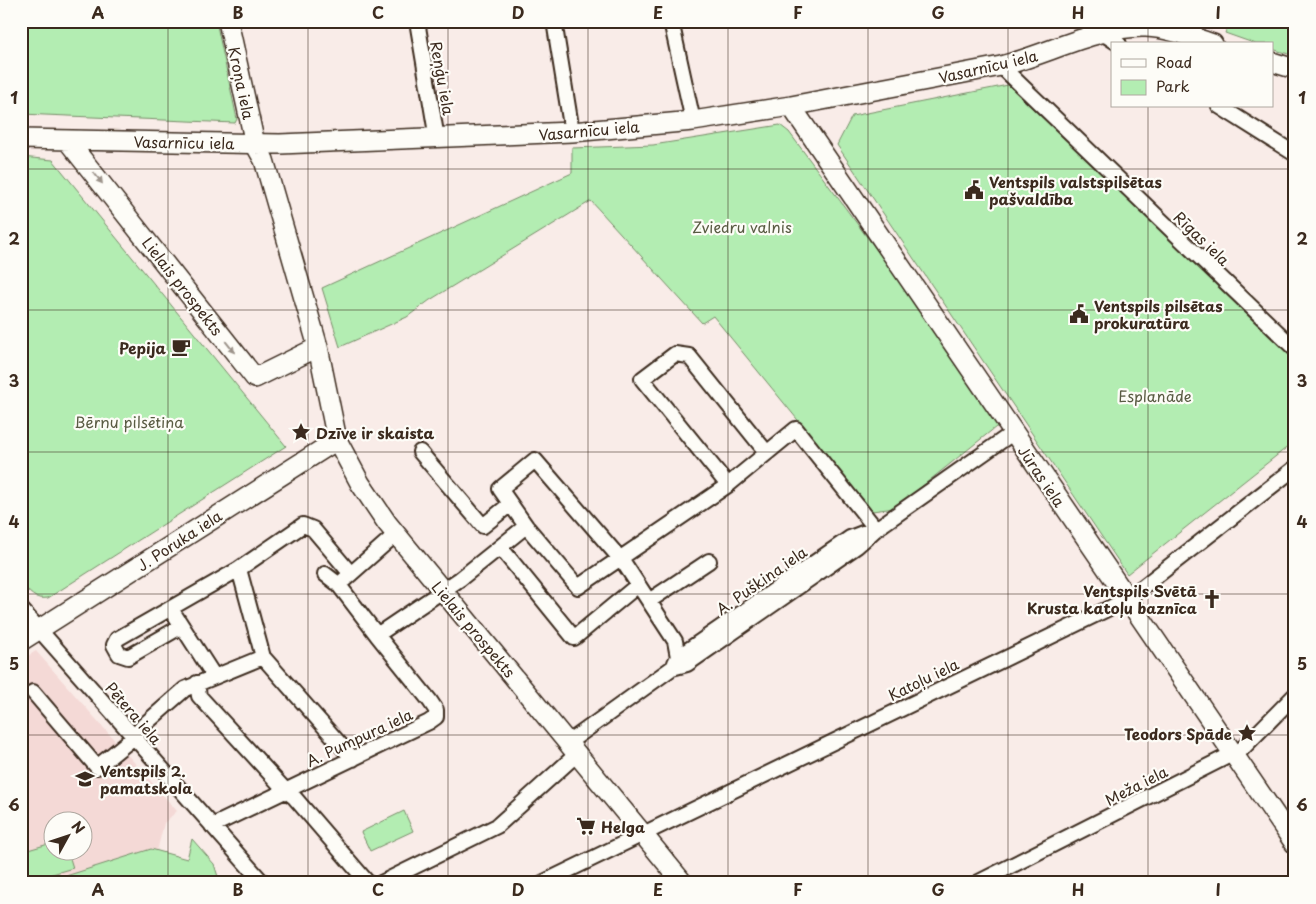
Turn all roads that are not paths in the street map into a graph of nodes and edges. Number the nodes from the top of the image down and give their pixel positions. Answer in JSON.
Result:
{"nodes":[{"id":1,"x":228,"y":21,"type":"edge"},
{"id":2,"x":417,"y":21,"type":"edge"},
{"id":3,"x":554,"y":21,"type":"edge"},
{"id":4,"x":670,"y":21,"type":"edge"},
{"id":5,"x":1084,"y":21,"type":"edge"},
{"id":6,"x":1178,"y":21,"type":"edge"},
{"id":7,"x":1130,"y":30,"type":"edge"},
{"id":8,"x":1102,"y":33,"type":"junction"},
{"id":9,"x":1208,"y":42,"type":"edge"},
{"id":10,"x":1210,"y":42,"type":"edge"},
{"id":11,"x":1274,"y":63,"type":"edge"},
{"id":12,"x":1001,"y":66,"type":"junction"},
{"id":13,"x":1295,"y":69,"type":"edge"},
{"id":14,"x":791,"y":106,"type":"junction"},
{"id":15,"x":1222,"y":108,"type":"edge"},
{"id":16,"x":693,"y":121,"type":"junction"},
{"id":17,"x":572,"y":132,"type":"junction"},
{"id":18,"x":21,"y":139,"type":"edge"},
{"id":19,"x":437,"y":139,"type":"junction"},
{"id":20,"x":67,"y":140,"type":"junction"},
{"id":21,"x":255,"y":144,"type":"junction"},
{"id":22,"x":1295,"y":154,"type":"edge"},
{"id":23,"x":318,"y":347,"type":"junction"},
{"id":24,"x":1295,"y":349,"type":"edge"},
{"id":25,"x":1014,"y":432,"type":"junction"},
{"id":26,"x":337,"y":440,"type":"junction"},
{"id":27,"x":420,"y":452,"type":"dead end"},
{"id":28,"x":766,"y":453,"type":"junction"},
{"id":29,"x":1295,"y":468,"type":"edge"},
{"id":30,"x":728,"y":485,"type":"junction"},
{"id":31,"x":509,"y":505,"type":"junction"},
{"id":32,"x":526,"y":526,"type":"junction"},
{"id":33,"x":876,"y":528,"type":"junction"},
{"id":34,"x":396,"y":534,"type":"junction"},
{"id":35,"x":500,"y":547,"type":"junction"},
{"id":36,"x":620,"y":558,"type":"junction"},
{"id":37,"x":709,"y":561,"type":"dead end"},
{"id":38,"x":239,"y":569,"type":"junction"},
{"id":39,"x":325,"y":574,"type":"dead end"},
{"id":40,"x":350,"y":574,"type":"junction"},
{"id":41,"x":338,"y":584,"type":"junction"},
{"id":42,"x":638,"y":585,"type":"junction"},
{"id":43,"x":443,"y":590,"type":"junction"},
{"id":44,"x":1126,"y":600,"type":"junction"},
{"id":45,"x":649,"y":601,"type":"junction"},
{"id":46,"x":21,"y":609,"type":"edge"},
{"id":47,"x":171,"y":609,"type":"junction"},
{"id":48,"x":182,"y":626,"type":"junction"},
{"id":49,"x":40,"y":630,"type":"junction"},
{"id":50,"x":377,"y":635,"type":"junction"},
{"id":51,"x":21,"y":641,"type":"edge"},
{"id":52,"x":263,"y":657,"type":"junction"},
{"id":53,"x":675,"y":662,"type":"junction"},
{"id":54,"x":214,"y":676,"type":"junction"},
{"id":55,"x":197,"y":683,"type":"junction"},
{"id":56,"x":32,"y":692,"type":"dead end"},
{"id":57,"x":1295,"y":695,"type":"edge"},
{"id":58,"x":134,"y":738,"type":"junction"},
{"id":59,"x":573,"y":748,"type":"junction"},
{"id":60,"x":1233,"y":754,"type":"junction"},
{"id":61,"x":353,"y":759,"type":"junction"},
{"id":62,"x":286,"y":790,"type":"junction"},
{"id":63,"x":212,"y":826,"type":"junction"},
{"id":64,"x":643,"y":833,"type":"junction"},
{"id":65,"x":1293,"y":839,"type":"edge"},
{"id":66,"x":263,"y":883,"type":"edge"},
{"id":67,"x":368,"y":883,"type":"edge"},
{"id":68,"x":380,"y":883,"type":"edge"},
{"id":69,"x":542,"y":883,"type":"edge"},
{"id":70,"x":683,"y":883,"type":"edge"},
{"id":71,"x":977,"y":883,"type":"edge"}],
"edges":[{"from":1,"to":21,"type":"street","name":"Kroņa iela"},
{"from":2,"to":19,"type":"street","name":"Reņģu iela"},
{"from":3,"to":17,"type":"street"},
{"from":4,"to":16,"type":"street"},
{"from":5,"to":8,"type":"street"},
{"from":6,"to":10,"type":"street"},
{"from":7,"to":8,"type":"street","name":"Vasarnīcu iela"},
{"from":7,"to":9,"type":"street"},
{"from":8,"to":12,"type":"street","name":"Vasarnīcu iela"},
{"from":11,"to":13,"type":"street"},
{"from":12,"to":14,"type":"street","name":"Vasarnīcu iela"},
{"from":12,"to":24,"type":"street","name":"Rīgas iela"},
{"from":14,"to":16,"type":"street","name":"Vasarnīcu iela"},
{"from":14,"to":25,"type":"street","name":"Jūras iela"},
{"from":15,"to":22,"type":"street"},
{"from":16,"to":17,"type":"street","name":"Vasarnīcu iela"},
{"from":17,"to":19,"type":"street","name":"Vasarnīcu iela"},
{"from":18,"to":20,"type":"street","name":"Vasarnīcu iela"},
{"from":19,"to":21,"type":"street","name":"Vasarnīcu iela"},
{"from":20,"to":21,"type":"street","name":"Vasarnīcu iela"},
{"from":20,"to":23,"type":"street","name":"Lielais prospekts","one_way":true},
{"from":21,"to":23,"type":"street","name":"Lielais prospekts"},
{"from":23,"to":26,"type":"street","name":"Lielais prospekts"},
{"from":25,"to":33,"type":"street","name":"A. Puškina iela"},
{"from":25,"to":44,"type":"street","name":"Jūras iela"},
{"from":26,"to":34,"type":"street","name":"Lielais prospekts"},
{"from":26,"to":49,"type":"street","name":"J. Poruka iela"},
{"from":27,"to":31,"type":"street"},
{"from":28,"to":30,"type":"street"},
{"from":28,"to":30,"type":"street"},
{"from":28,"to":33,"type":"street"},
{"from":29,"to":44,"type":"street","name":"Katoļu iela"},
{"from":30,"to":36,"type":"street"},
{"from":31,"to":32,"type":"street"},
{"from":31,"to":36,"type":"street"},
{"from":32,"to":35,"type":"street"},
{"from":32,"to":36,"type":"street"},
{"from":33,"to":53,"type":"street","name":"A. Puškina iela"},
{"from":34,"to":40,"type":"street"},
{"from":34,"to":43,"type":"street","name":"Lielais prospekts"},
{"from":35,"to":42,"type":"street"},
{"from":35,"to":43,"type":"street"},
{"from":36,"to":42,"type":"street"},
{"from":37,"to":45,"type":"street"},
{"from":38,"to":40,"type":"street"},
{"from":38,"to":47,"type":"street"},
{"from":38,"to":52,"type":"street"},
{"from":39,"to":41,"type":"street"},
{"from":40,"to":41,"type":"street"},
{"from":41,"to":50,"type":"street"},
{"from":42,"to":45,"type":"street"},
{"from":43,"to":50,"type":"street"},
{"from":43,"to":59,"type":"street","name":"Lielais prospekts"},
{"from":44,"to":60,"type":"street","name":"Jūras iela"},
{"from":44,"to":64,"type":"street","name":"Katoļu iela"},
{"from":45,"to":53,"type":"street"},
{"from":46,"to":49,"type":"street","name":"Pētera iela"},
{"from":47,"to":48,"type":"street"},
{"from":47,"to":48,"type":"street"},
{"from":48,"to":54,"type":"street"},
{"from":49,"to":51,"type":"street","name":"J. Poruka iela"},
{"from":49,"to":58,"type":"street","name":"Pētera iela"},
{"from":50,"to":61,"type":"street","name":"A. Pumpura iela"},
{"from":52,"to":54,"type":"street"},
{"from":52,"to":61,"type":"street"},
{"from":53,"to":59,"type":"street","name":"A. Puškina iela"},
{"from":54,"to":55,"type":"street"},
{"from":55,"to":58,"type":"street"},
{"from":55,"to":62,"type":"street"},
{"from":56,"to":58,"type":"street"},
{"from":57,"to":60,"type":"street","name":"Meža iela"},
{"from":58,"to":63,"type":"street","name":"Pētera iela"},
{"from":59,"to":64,"type":"street","name":"Lielais prospekts"},
{"from":59,"to":68,"type":"street","name":"A. Puškina iela"},
{"from":60,"to":65,"type":"street","name":"Jūras iela"},
{"from":60,"to":71,"type":"street","name":"Meža iela"},
{"from":61,"to":62,"type":"street","name":"A. Pumpura iela"},
{"from":62,"to":63,"type":"street","name":"A. Pumpura iela"},
{"from":62,"to":67,"type":"street"},
{"from":63,"to":66,"type":"street","name":"Pētera iela"},
{"from":64,"to":69,"type":"street","name":"Katoļu iela"},
{"from":64,"to":70,"type":"street","name":"Lielais prospekts"}]}
